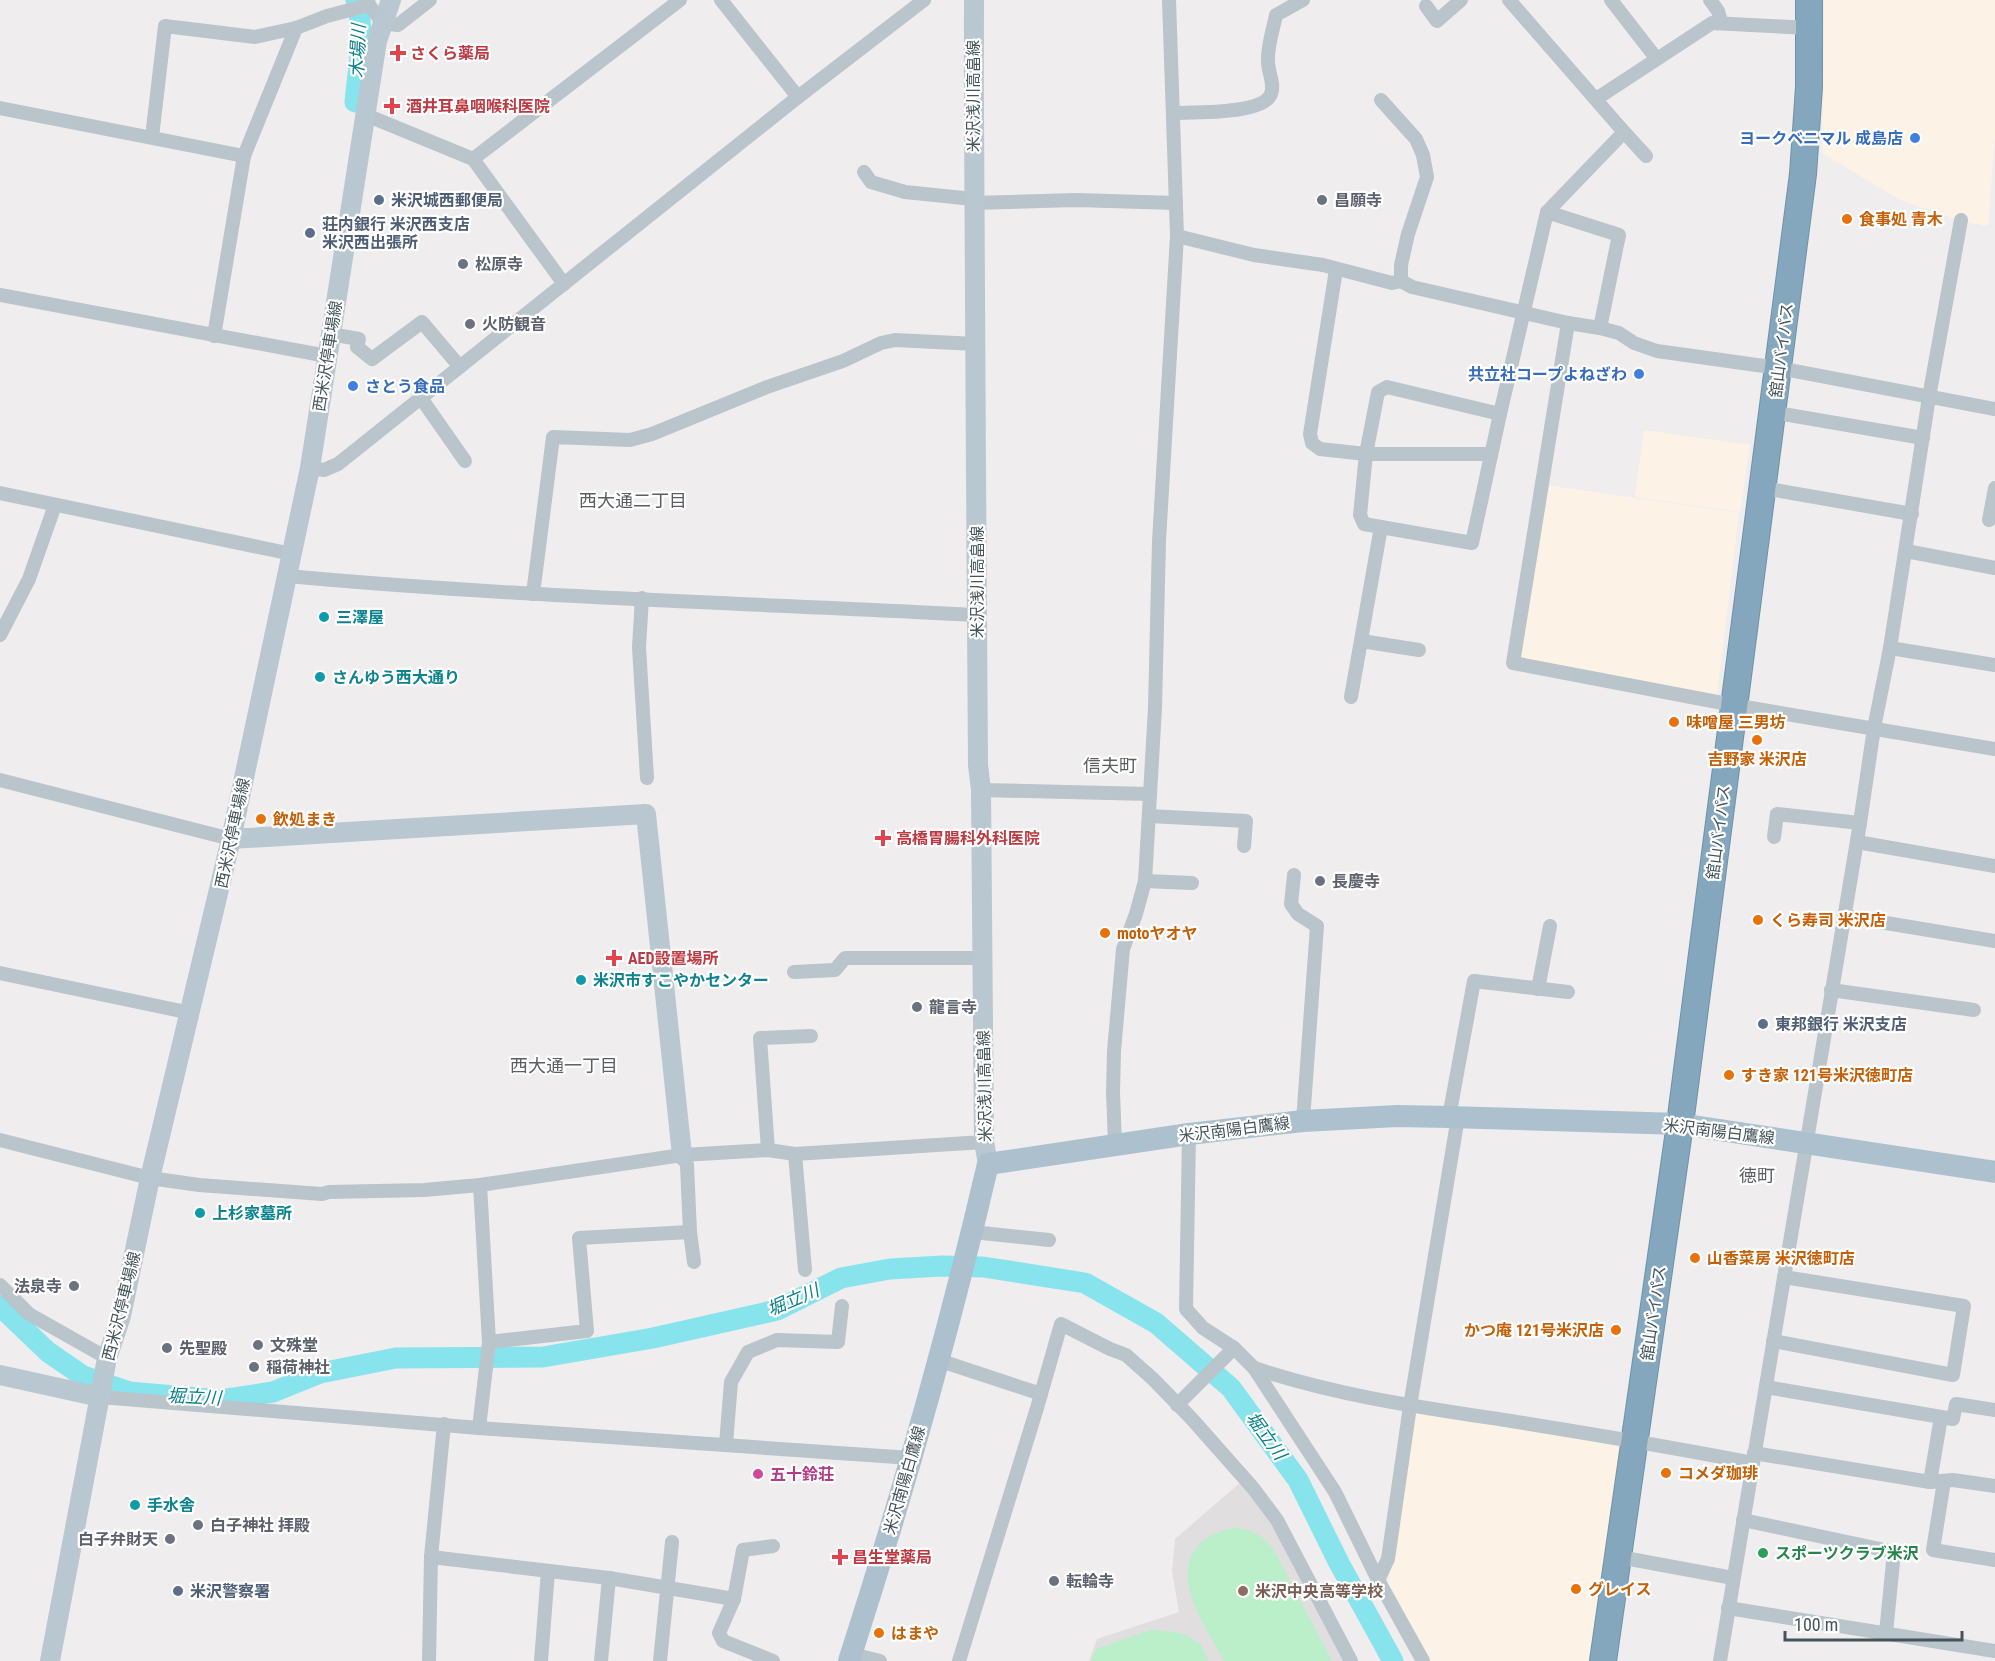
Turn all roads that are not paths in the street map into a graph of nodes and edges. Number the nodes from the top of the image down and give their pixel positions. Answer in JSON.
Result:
{"nodes":[{"id":1,"x":391,"y":0,"type":"edge"},
{"id":2,"x":430,"y":0,"type":"edge"},
{"id":3,"x":680,"y":0,"type":"edge"},
{"id":4,"x":721,"y":0,"type":"edge"},
{"id":5,"x":924,"y":0,"type":"edge"},
{"id":6,"x":974,"y":0,"type":"edge"},
{"id":7,"x":1169,"y":0,"type":"edge"},
{"id":8,"x":1303,"y":0,"type":"edge"},
{"id":9,"x":1461,"y":0,"type":"edge"},
{"id":10,"x":1509,"y":0,"type":"edge"},
{"id":11,"x":1611,"y":0,"type":"edge"},
{"id":12,"x":1710,"y":0,"type":"edge"},
{"id":13,"x":1809,"y":0,"type":"edge"},
{"id":14,"x":368,"y":4,"type":"edge"},
{"id":15,"x":1426,"y":6,"type":"dead end"},
{"id":16,"x":1720,"y":22,"type":"junction"},
{"id":17,"x":383,"y":23,"type":"junction"},
{"id":18,"x":296,"y":28,"type":"junction"},
{"id":19,"x":1809,"y":28,"type":"junction"},
{"id":20,"x":1656,"y":58,"type":"junction"},
{"id":21,"x":798,"y":97,"type":"junction"},
{"id":22,"x":1596,"y":99,"type":"junction"},
{"id":23,"x":1381,"y":100,"type":"dead end"},
{"id":24,"x":0,"y":108,"type":"edge"},
{"id":25,"x":1173,"y":113,"type":"junction"},
{"id":26,"x":366,"y":115,"type":"junction"},
{"id":27,"x":1624,"y":132,"type":"junction"},
{"id":28,"x":152,"y":137,"type":"junction"},
{"id":29,"x":244,"y":156,"type":"junction"},
{"id":30,"x":1646,"y":156,"type":"dead end"},
{"id":31,"x":473,"y":159,"type":"junction"},
{"id":32,"x":864,"y":172,"type":"dead end"},
{"id":33,"x":973,"y":201,"type":"junction"},
{"id":34,"x":1176,"y":203,"type":"junction"},
{"id":35,"x":1547,"y":212,"type":"junction"},
{"id":36,"x":1960,"y":220,"type":"dead end"},
{"id":37,"x":1177,"y":236,"type":"junction"},
{"id":38,"x":1336,"y":270,"type":"junction"},
{"id":39,"x":1401,"y":281,"type":"junction"},
{"id":40,"x":564,"y":284,"type":"junction"},
{"id":41,"x":0,"y":295,"type":"edge"},
{"id":42,"x":1524,"y":313,"type":"junction"},
{"id":43,"x":1568,"y":323,"type":"junction"},
{"id":44,"x":1600,"y":328,"type":"junction"},
{"id":45,"x":330,"y":334,"type":"junction"},
{"id":46,"x":214,"y":336,"type":"junction"},
{"id":47,"x":976,"y":344,"type":"junction"},
{"id":48,"x":327,"y":356,"type":"junction"},
{"id":49,"x":460,"y":367,"type":"junction"},
{"id":50,"x":1778,"y":368,"type":"junction"},
{"id":51,"x":1929,"y":397,"type":"junction"},
{"id":52,"x":421,"y":398,"type":"junction"},
{"id":53,"x":1995,"y":409,"type":"edge"},
{"id":54,"x":1772,"y":412,"type":"junction"},
{"id":55,"x":1500,"y":414,"type":"junction"},
{"id":56,"x":1923,"y":438,"type":"junction"},
{"id":57,"x":1366,"y":454,"type":"junction"},
{"id":58,"x":1491,"y":454,"type":"junction"},
{"id":59,"x":465,"y":461,"type":"dead end"},
{"id":60,"x":310,"y":468,"type":"junction"},
{"id":61,"x":1763,"y":488,"type":"junction"},
{"id":62,"x":1995,"y":488,"type":"edge"},
{"id":63,"x":0,"y":493,"type":"edge"},
{"id":64,"x":55,"y":505,"type":"junction"},
{"id":65,"x":1912,"y":514,"type":"junction"},
{"id":66,"x":1989,"y":520,"type":"dead end"},
{"id":67,"x":1381,"y":527,"type":"junction"},
{"id":68,"x":1906,"y":551,"type":"junction"},
{"id":69,"x":292,"y":554,"type":"junction"},
{"id":70,"x":1995,"y":568,"type":"edge"},
{"id":71,"x":287,"y":576,"type":"junction"},
{"id":72,"x":534,"y":594,"type":"junction"},
{"id":73,"x":642,"y":598,"type":"junction"},
{"id":74,"x":977,"y":615,"type":"junction"},
{"id":75,"x":0,"y":635,"type":"edge"},
{"id":76,"x":1360,"y":641,"type":"junction"},
{"id":77,"x":1890,"y":648,"type":"junction"},
{"id":78,"x":1419,"y":650,"type":"dead end"},
{"id":79,"x":1995,"y":665,"type":"edge"},
{"id":80,"x":1351,"y":697,"type":"dead end"},
{"id":81,"x":1733,"y":705,"type":"junction"},
{"id":82,"x":1874,"y":728,"type":"junction"},
{"id":83,"x":1995,"y":749,"type":"edge"},
{"id":84,"x":647,"y":778,"type":"dead end"},
{"id":85,"x":0,"y":780,"type":"edge"},
{"id":86,"x":981,"y":790,"type":"junction"},
{"id":87,"x":1150,"y":794,"type":"junction"},
{"id":88,"x":1149,"y":816,"type":"junction"},
{"id":89,"x":1860,"y":823,"type":"junction"},
{"id":90,"x":1774,"y":837,"type":"dead end"},
{"id":91,"x":231,"y":839,"type":"junction"},
{"id":92,"x":1857,"y":842,"type":"junction"},
{"id":93,"x":1244,"y":846,"type":"dead end"},
{"id":94,"x":1995,"y":866,"type":"edge"},
{"id":95,"x":1294,"y":875,"type":"dead end"},
{"id":96,"x":1144,"y":881,"type":"junction"},
{"id":97,"x":1192,"y":883,"type":"dead end"},
{"id":98,"x":1844,"y":916,"type":"junction"},
{"id":99,"x":1550,"y":926,"type":"dead end"},
{"id":100,"x":1995,"y":941,"type":"edge"},
{"id":101,"x":982,"y":958,"type":"junction"},
{"id":102,"x":794,"y":972,"type":"dead end"},
{"id":103,"x":0,"y":973,"type":"edge"},
{"id":104,"x":1538,"y":989,"type":"junction"},
{"id":105,"x":1831,"y":990,"type":"junction"},
{"id":106,"x":1568,"y":992,"type":"dead end"},
{"id":107,"x":1974,"y":1010,"type":"dead end"},
{"id":108,"x":191,"y":1012,"type":"junction"},
{"id":109,"x":811,"y":1036,"type":"dead end"},
{"id":110,"x":1453,"y":1117,"type":"junction"},
{"id":111,"x":1303,"y":1121,"type":"junction"},
{"id":112,"x":1680,"y":1124,"type":"junction"},
{"id":113,"x":1189,"y":1134,"type":"junction"},
{"id":114,"x":0,"y":1140,"type":"edge"},
{"id":115,"x":1806,"y":1142,"type":"junction"},
{"id":116,"x":1115,"y":1145,"type":"junction"},
{"id":117,"x":768,"y":1150,"type":"junction"},
{"id":118,"x":986,"y":1153,"type":"junction"},
{"id":119,"x":795,"y":1154,"type":"junction"},
{"id":120,"x":682,"y":1155,"type":"junction"},
{"id":121,"x":1995,"y":1172,"type":"edge"},
{"id":122,"x":150,"y":1178,"type":"junction"},
{"id":123,"x":480,"y":1185,"type":"junction"},
{"id":124,"x":690,"y":1232,"type":"junction"},
{"id":125,"x":971,"y":1236,"type":"junction"},
{"id":126,"x":1049,"y":1240,"type":"dead end"},
{"id":127,"x":694,"y":1262,"type":"dead end"},
{"id":128,"x":805,"y":1270,"type":"dead end"},
{"id":129,"x":1784,"y":1277,"type":"junction"},
{"id":130,"x":0,"y":1286,"type":"edge"},
{"id":131,"x":842,"y":1306,"type":"dead end"},
{"id":132,"x":1773,"y":1341,"type":"junction"},
{"id":133,"x":489,"y":1342,"type":"junction"},
{"id":134,"x":1232,"y":1350,"type":"junction"},
{"id":135,"x":107,"y":1358,"type":"junction"},
{"id":136,"x":938,"y":1360,"type":"junction"},
{"id":137,"x":1254,"y":1368,"type":"junction"},
{"id":138,"x":0,"y":1375,"type":"edge"},
{"id":139,"x":1766,"y":1387,"type":"junction"},
{"id":140,"x":101,"y":1394,"type":"junction"},
{"id":141,"x":1041,"y":1394,"type":"junction"},
{"id":142,"x":1177,"y":1405,"type":"junction"},
{"id":143,"x":1410,"y":1406,"type":"junction"},
{"id":144,"x":1995,"y":1410,"type":"edge"},
{"id":145,"x":1941,"y":1417,"type":"junction"},
{"id":146,"x":444,"y":1424,"type":"junction"},
{"id":147,"x":478,"y":1428,"type":"junction"},
{"id":148,"x":1635,"y":1440,"type":"junction"},
{"id":149,"x":726,"y":1444,"type":"junction"},
{"id":150,"x":911,"y":1458,"type":"junction"},
{"id":151,"x":1754,"y":1458,"type":"junction"},
{"id":152,"x":1937,"y":1482,"type":"junction"},
{"id":153,"x":1995,"y":1486,"type":"edge"},
{"id":154,"x":1743,"y":1520,"type":"junction"},
{"id":155,"x":672,"y":1542,"type":"dead end"},
{"id":156,"x":773,"y":1546,"type":"dead end"},
{"id":157,"x":431,"y":1557,"type":"junction"},
{"id":158,"x":1619,"y":1557,"type":"junction"},
{"id":159,"x":1995,"y":1560,"type":"edge"},
{"id":160,"x":548,"y":1570,"type":"junction"},
{"id":161,"x":609,"y":1578,"type":"junction"},
{"id":162,"x":1733,"y":1578,"type":"junction"},
{"id":163,"x":1378,"y":1580,"type":"junction"},
{"id":164,"x":668,"y":1587,"type":"junction"},
{"id":165,"x":734,"y":1599,"type":"junction"},
{"id":166,"x":1728,"y":1608,"type":"junction"},
{"id":167,"x":1886,"y":1634,"type":"junction"},
{"id":168,"x":1995,"y":1651,"type":"edge"},
{"id":169,"x":850,"y":1657,"type":"edge"},
{"id":170,"x":50,"y":1661,"type":"edge"},
{"id":171,"x":429,"y":1661,"type":"edge"},
{"id":172,"x":541,"y":1661,"type":"edge"},
{"id":173,"x":601,"y":1661,"type":"edge"},
{"id":174,"x":660,"y":1661,"type":"edge"},
{"id":175,"x":773,"y":1661,"type":"edge"},
{"id":176,"x":880,"y":1661,"type":"edge"},
{"id":177,"x":959,"y":1661,"type":"edge"},
{"id":178,"x":1351,"y":1661,"type":"edge"},
{"id":179,"x":1423,"y":1661,"type":"edge"},
{"id":180,"x":1603,"y":1661,"type":"edge"},
{"id":181,"x":1720,"y":1661,"type":"edge"}],
"edges":[{"from":1,"to":17,"type":"main road","name":"西米沢停車場線"},
{"from":2,"to":17,"type":"street"},
{"from":3,"to":31,"type":"street"},
{"from":4,"to":21,"type":"street"},
{"from":5,"to":21,"type":"street"},
{"from":6,"to":33,"type":"main road","name":"米沢浅川高畠線"},
{"from":7,"to":25,"type":"street"},
{"from":8,"to":25,"type":"street"},
{"from":9,"to":15,"type":"street"},
{"from":10,"to":22,"type":"street"},
{"from":11,"to":20,"type":"street"},
{"from":12,"to":16,"type":"street"},
{"from":13,"to":19,"type":"highway","name":"舘山バイパス"},
{"from":14,"to":17,"type":"street"},
{"from":14,"to":18,"type":"street"},
{"from":16,"to":19,"type":"street"},
{"from":16,"to":20,"type":"street"},
{"from":17,"to":26,"type":"main road","name":"西米沢停車場線"},
{"from":18,"to":28,"type":"street"},
{"from":18,"to":29,"type":"street"},
{"from":19,"to":50,"type":"highway","name":"舘山バイパス"},
{"from":20,"to":22,"type":"street"},
{"from":21,"to":40,"type":"street"},
{"from":22,"to":27,"type":"street"},
{"from":23,"to":39,"type":"street"},
{"from":24,"to":28,"type":"street"},
{"from":25,"to":34,"type":"street"},
{"from":26,"to":31,"type":"street"},
{"from":26,"to":45,"type":"main road","name":"西米沢停車場線"},
{"from":27,"to":30,"type":"street"},
{"from":27,"to":35,"type":"street"},
{"from":28,"to":29,"type":"street"},
{"from":29,"to":46,"type":"street"},
{"from":31,"to":40,"type":"street"},
{"from":32,"to":33,"type":"street"},
{"from":33,"to":34,"type":"street"},
{"from":33,"to":47,"type":"main road","name":"米沢浅川高畠線"},
{"from":34,"to":37,"type":"street"},
{"from":35,"to":42,"type":"street"},
{"from":35,"to":44,"type":"street"},
{"from":36,"to":51,"type":"street"},
{"from":37,"to":38,"type":"street"},
{"from":37,"to":87,"type":"street"},
{"from":38,"to":39,"type":"street"},
{"from":38,"to":57,"type":"street"},
{"from":39,"to":42,"type":"street"},
{"from":40,"to":49,"type":"street"},
{"from":41,"to":46,"type":"street"},
{"from":42,"to":43,"type":"street"},
{"from":42,"to":55,"type":"street"},
{"from":43,"to":44,"type":"street"},
{"from":43,"to":81,"type":"street"},
{"from":44,"to":50,"type":"street"},
{"from":45,"to":48,"type":"main road","name":"西米沢停車場線"},
{"from":45,"to":49,"type":"street"},
{"from":46,"to":48,"type":"street"},
{"from":47,"to":72,"type":"street"},
{"from":47,"to":74,"type":"main road","name":"米沢浅川高畠線"},
{"from":48,"to":60,"type":"main road","name":"西米沢停車場線"},
{"from":49,"to":52,"type":"street"},
{"from":50,"to":51,"type":"street"},
{"from":50,"to":54,"type":"highway","name":"舘山バイパス"},
{"from":51,"to":53,"type":"street"},
{"from":51,"to":56,"type":"street"},
{"from":52,"to":59,"type":"street"},
{"from":52,"to":60,"type":"street"},
{"from":54,"to":56,"type":"street"},
{"from":54,"to":61,"type":"highway","name":"舘山バイパス"},
{"from":55,"to":57,"type":"street"},
{"from":55,"to":58,"type":"street"},
{"from":56,"to":65,"type":"street"},
{"from":57,"to":58,"type":"street"},
{"from":57,"to":67,"type":"street"},
{"from":58,"to":67,"type":"street"},
{"from":60,"to":69,"type":"main road","name":"西米沢停車場線"},
{"from":61,"to":65,"type":"street"},
{"from":61,"to":81,"type":"highway","name":"舘山バイパス"},
{"from":62,"to":66,"type":"street"},
{"from":63,"to":64,"type":"street"},
{"from":64,"to":69,"type":"street"},
{"from":64,"to":75,"type":"street"},
{"from":65,"to":68,"type":"street"},
{"from":67,"to":76,"type":"street"},
{"from":68,"to":70,"type":"street"},
{"from":68,"to":77,"type":"street"},
{"from":69,"to":71,"type":"main road","name":"西米沢停車場線"},
{"from":71,"to":72,"type":"street"},
{"from":71,"to":91,"type":"main road","name":"西米沢停車場線"},
{"from":72,"to":73,"type":"street"},
{"from":73,"to":74,"type":"street"},
{"from":73,"to":84,"type":"street"},
{"from":74,"to":86,"type":"main road","name":"米沢浅川高畠線"},
{"from":76,"to":78,"type":"street"},
{"from":76,"to":80,"type":"street"},
{"from":77,"to":79,"type":"street"},
{"from":77,"to":82,"type":"street"},
{"from":81,"to":82,"type":"street"},
{"from":81,"to":112,"type":"highway","name":"舘山バイパス"},
{"from":82,"to":83,"type":"street"},
{"from":82,"to":89,"type":"street"},
{"from":85,"to":91,"type":"street"},
{"from":86,"to":87,"type":"street"},
{"from":86,"to":101,"type":"main road","name":"米沢浅川高畠線"},
{"from":87,"to":88,"type":"street"},
{"from":88,"to":93,"type":"street"},
{"from":88,"to":96,"type":"street"},
{"from":89,"to":90,"type":"street"},
{"from":89,"to":92,"type":"street"},
{"from":91,"to":108,"type":"main road","name":"西米沢停車場線"},
{"from":91,"to":120,"type":"main road"},
{"from":92,"to":94,"type":"street"},
{"from":92,"to":98,"type":"street"},
{"from":95,"to":111,"type":"street"},
{"from":96,"to":97,"type":"street"},
{"from":96,"to":116,"type":"street"},
{"from":98,"to":100,"type":"street"},
{"from":98,"to":105,"type":"street"},
{"from":99,"to":104,"type":"street"},
{"from":101,"to":102,"type":"street"},
{"from":101,"to":118,"type":"main road","name":"米沢浅川高畠線"},
{"from":103,"to":108,"type":"street"},
{"from":104,"to":106,"type":"street"},
{"from":104,"to":110,"type":"street"},
{"from":105,"to":107,"type":"street"},
{"from":105,"to":115,"type":"street"},
{"from":108,"to":122,"type":"main road","name":"西米沢停車場線"},
{"from":109,"to":117,"type":"street"},
{"from":110,"to":111,"type":"main road","name":"米沢南陽白鷹線"},
{"from":110,"to":112,"type":"main road","name":"米沢南陽白鷹線"},
{"from":110,"to":143,"type":"street"},
{"from":111,"to":113,"type":"main road","name":"米沢南陽白鷹線"},
{"from":112,"to":115,"type":"main road","name":"米沢南陽白鷹線"},
{"from":112,"to":148,"type":"highway","name":"舘山バイパス"},
{"from":113,"to":116,"type":"main road","name":"米沢南陽白鷹線"},
{"from":113,"to":134,"type":"street"},
{"from":114,"to":122,"type":"street"},
{"from":115,"to":121,"type":"main road","name":"米沢南陽白鷹線"},
{"from":115,"to":129,"type":"street"},
{"from":116,"to":118,"type":"main road","name":"米沢南陽白鷹線"},
{"from":117,"to":119,"type":"street"},
{"from":117,"to":120,"type":"street"},
{"from":118,"to":119,"type":"street"},
{"from":118,"to":125,"type":"main road","name":"米沢南陽白鷹線"},
{"from":119,"to":128,"type":"street"},
{"from":120,"to":123,"type":"street"},
{"from":120,"to":124,"type":"street"},
{"from":122,"to":123,"type":"street"},
{"from":122,"to":135,"type":"main road","name":"西米沢停車場線"},
{"from":123,"to":133,"type":"street"},
{"from":124,"to":127,"type":"street"},
{"from":124,"to":133,"type":"street"},
{"from":125,"to":126,"type":"street"},
{"from":125,"to":136,"type":"main road","name":"米沢南陽白鷹線"},
{"from":129,"to":132,"type":"street"},
{"from":129,"to":132,"type":"street"},
{"from":130,"to":135,"type":"street"},
{"from":131,"to":149,"type":"street"},
{"from":132,"to":139,"type":"street"},
{"from":133,"to":147,"type":"street"},
{"from":134,"to":137,"type":"street"},
{"from":134,"to":142,"type":"street"},
{"from":135,"to":140,"type":"main road","name":"西米沢停車場線"},
{"from":136,"to":141,"type":"street"},
{"from":136,"to":150,"type":"main road","name":"米沢南陽白鷹線"},
{"from":137,"to":143,"type":"street"},
{"from":137,"to":163,"type":"street"},
{"from":138,"to":140,"type":"main road"},
{"from":139,"to":145,"type":"street"},
{"from":139,"to":151,"type":"street"},
{"from":140,"to":146,"type":"street"},
{"from":140,"to":170,"type":"main road","name":"西米沢停車場線"},
{"from":141,"to":142,"type":"street"},
{"from":141,"to":177,"type":"street"},
{"from":142,"to":178,"type":"street"},
{"from":143,"to":148,"type":"street"},
{"from":143,"to":163,"type":"street"},
{"from":144,"to":145,"type":"street"},
{"from":145,"to":152,"type":"street"},
{"from":146,"to":147,"type":"street"},
{"from":146,"to":157,"type":"street"},
{"from":147,"to":149,"type":"street"},
{"from":148,"to":151,"type":"street"},
{"from":148,"to":158,"type":"highway","name":"舘山バイパス"},
{"from":149,"to":150,"type":"street"},
{"from":150,"to":169,"type":"main road","name":"米沢南陽白鷹線"},
{"from":151,"to":152,"type":"street"},
{"from":151,"to":154,"type":"street"},
{"from":152,"to":153,"type":"street"},
{"from":152,"to":159,"type":"street"},
{"from":154,"to":162,"type":"street"},
{"from":154,"to":167,"type":"street"},
{"from":155,"to":164,"type":"street"},
{"from":156,"to":165,"type":"street"},
{"from":157,"to":160,"type":"street"},
{"from":157,"to":171,"type":"street"},
{"from":158,"to":162,"type":"street"},
{"from":158,"to":180,"type":"highway","name":"舘山バイパス"},
{"from":160,"to":161,"type":"street"},
{"from":160,"to":172,"type":"street"},
{"from":161,"to":164,"type":"street"},
{"from":161,"to":173,"type":"street"},
{"from":162,"to":166,"type":"street"},
{"from":163,"to":179,"type":"street"},
{"from":164,"to":165,"type":"street"},
{"from":164,"to":174,"type":"street"},
{"from":165,"to":175,"type":"street"},
{"from":166,"to":167,"type":"street"},
{"from":166,"to":181,"type":"street"},
{"from":167,"to":168,"type":"street"},
{"from":169,"to":176,"type":"street"}]}
